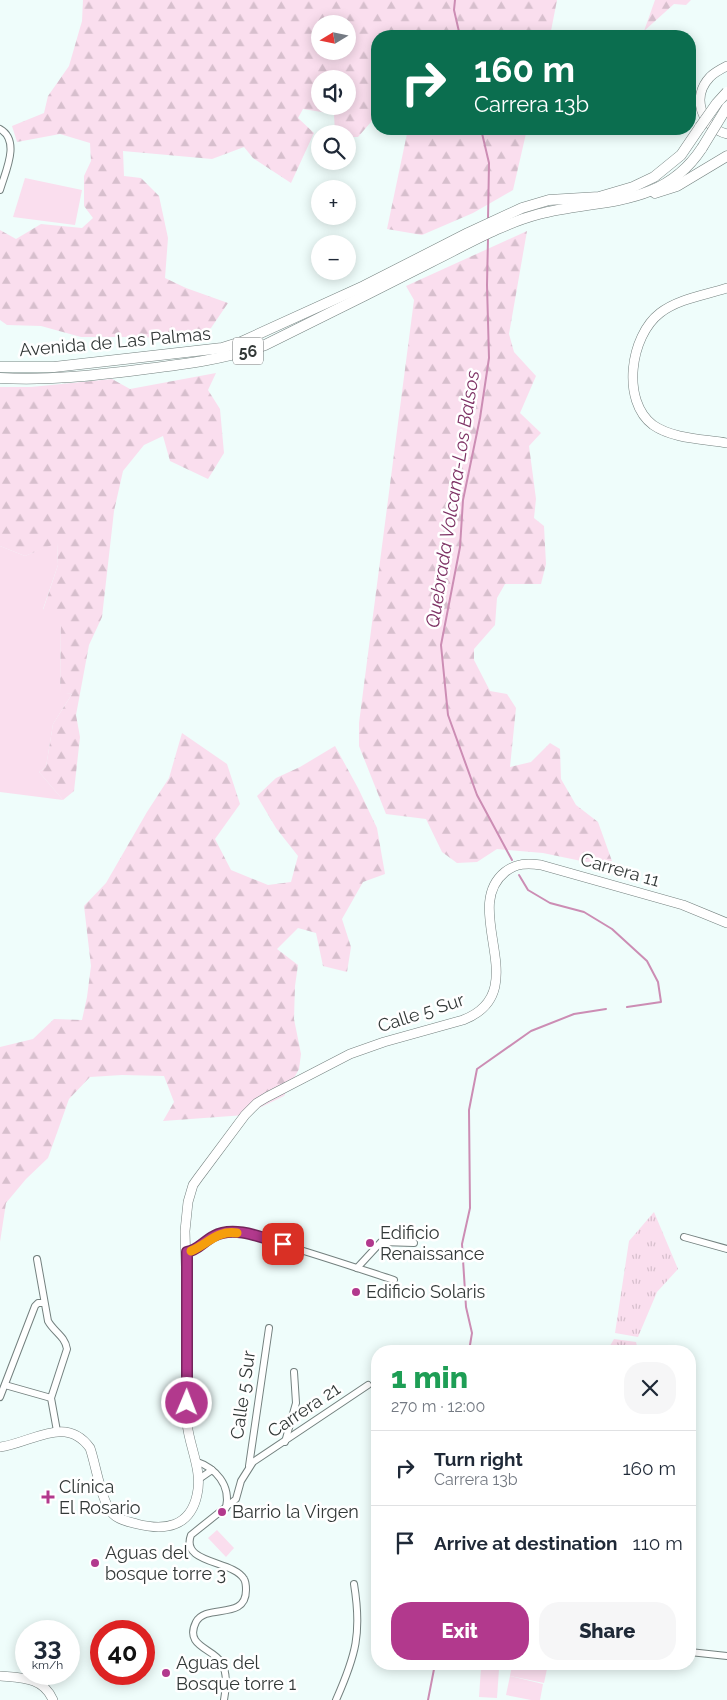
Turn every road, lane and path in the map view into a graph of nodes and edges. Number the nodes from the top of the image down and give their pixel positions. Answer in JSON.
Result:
{"nodes":[{"id":1,"x":727,"y":66,"type":"edge"},
{"id":2,"x":727,"y":92,"type":"edge"},
{"id":3,"x":727,"y":107,"type":"edge"},
{"id":4,"x":0,"y":129,"type":"edge"},
{"id":5,"x":696,"y":133,"type":"edge"},
{"id":6,"x":727,"y":134,"type":"edge"},
{"id":7,"x":694,"y":135,"type":"edge"},
{"id":8,"x":727,"y":156,"type":"edge"},
{"id":9,"x":0,"y":190,"type":"edge"},
{"id":10,"x":644,"y":194,"type":"junction"},
{"id":11,"x":470,"y":237,"type":"junction"},
{"id":12,"x":727,"y":288,"type":"edge"},
{"id":13,"x":0,"y":367,"type":"edge"},
{"id":14,"x":0,"y":378,"type":"edge"},
{"id":15,"x":727,"y":443,"type":"edge"},
{"id":16,"x":507,"y":870,"type":"joint"},
{"id":17,"x":725,"y":921,"type":"edge"},
{"id":18,"x":684,"y":1237,"type":"dead end"},
{"id":19,"x":414,"y":1243,"type":"dead end"},
{"id":20,"x":727,"y":1249,"type":"edge"},
{"id":21,"x":187,"y":1252,"type":"junction"},
{"id":22,"x":37,"y":1259,"type":"dead end"},
{"id":23,"x":357,"y":1268,"type":"junction"},
{"id":24,"x":394,"y":1280,"type":"dead end"},
{"id":25,"x":44,"y":1303,"type":"junction"},
{"id":26,"x":270,"y":1328,"type":"dead end"},
{"id":27,"x":294,"y":1372,"type":"dead end"},
{"id":28,"x":5,"y":1385,"type":"junction"},
{"id":29,"x":368,"y":1385,"type":"dead end"},
{"id":30,"x":0,"y":1397,"type":"edge"},
{"id":31,"x":51,"y":1398,"type":"junction"},
{"id":32,"x":57,"y":1431,"type":"junction"},
{"id":33,"x":285,"y":1442,"type":"junction"},
{"id":34,"x":0,"y":1447,"type":"edge"},
{"id":35,"x":195,"y":1461,"type":"junction"},
{"id":36,"x":249,"y":1467,"type":"junction"},
{"id":37,"x":212,"y":1470,"type":"junction"},
{"id":38,"x":199,"y":1479,"type":"junction"},
{"id":39,"x":226,"y":1508,"type":"junction"},
{"id":40,"x":354,"y":1584,"type":"dead end"},
{"id":41,"x":696,"y":1653,"type":"edge"},
{"id":42,"x":727,"y":1656,"type":"edge"},
{"id":43,"x":0,"y":1676,"type":"edge"},
{"id":44,"x":53,"y":1700,"type":"edge"},
{"id":45,"x":224,"y":1700,"type":"edge"},
{"id":46,"x":336,"y":1700,"type":"edge"}],
"edges":[{"from":1,"to":6,"type":"street"},
{"from":2,"to":5,"type":"main road","name":"Avenida de Las Palmas","number":"56","bridge":true},
{"from":3,"to":10,"type":"main road","name":"Avenida de Las Palmas","number":"56","bridge":true},
{"from":4,"to":9,"type":"street"},
{"from":7,"to":11,"type":"main road","name":"Avenida de Las Palmas","number":"56","bridge":true},
{"from":8,"to":10,"type":"main road"},
{"from":10,"to":11,"type":"main road","name":"Avenida de Las Palmas","number":"56"},
{"from":11,"to":13,"type":"main road","name":"Avenida de Las Palmas","number":"56"},
{"from":11,"to":14,"type":"main road","name":"Avenida de Las Palmas","number":"56"},
{"from":12,"to":15,"type":"street"},
{"from":16,"to":17,"type":"street","name":"Carrera 11"},
{"from":16,"to":21,"type":"street","name":"Calle 5 Sur"},
{"from":18,"to":20,"type":"street"},
{"from":19,"to":23,"type":"street"},
{"from":21,"to":23,"type":"street"},
{"from":21,"to":35,"type":"street","name":"Calle 5 Sur"},
{"from":22,"to":25,"type":"street"},
{"from":23,"to":24,"type":"street"},
{"from":25,"to":28,"type":"street"},
{"from":25,"to":31,"type":"street"},
{"from":26,"to":36,"type":"street","name":"Calle 5 Sur"},
{"from":27,"to":33,"type":"street"},
{"from":28,"to":30,"type":"street"},
{"from":28,"to":31,"type":"street"},
{"from":29,"to":33,"type":"street","name":"Carrera 21"},
{"from":31,"to":32,"type":"street"},
{"from":32,"to":34,"type":"street"},
{"from":32,"to":38,"type":"street"},
{"from":33,"to":36,"type":"street","name":"Carrera 21"},
{"from":35,"to":37,"type":"street"},
{"from":35,"to":38,"type":"street","name":"Calle 5 Sur"},
{"from":36,"to":39,"type":"street","name":"Carrera 21"},
{"from":37,"to":38,"type":"street"},
{"from":37,"to":39,"type":"street"},
{"from":39,"to":45,"type":"street"},
{"from":40,"to":46,"type":"street"},
{"from":41,"to":42,"type":"street"},
{"from":43,"to":44,"type":"street"}]}
